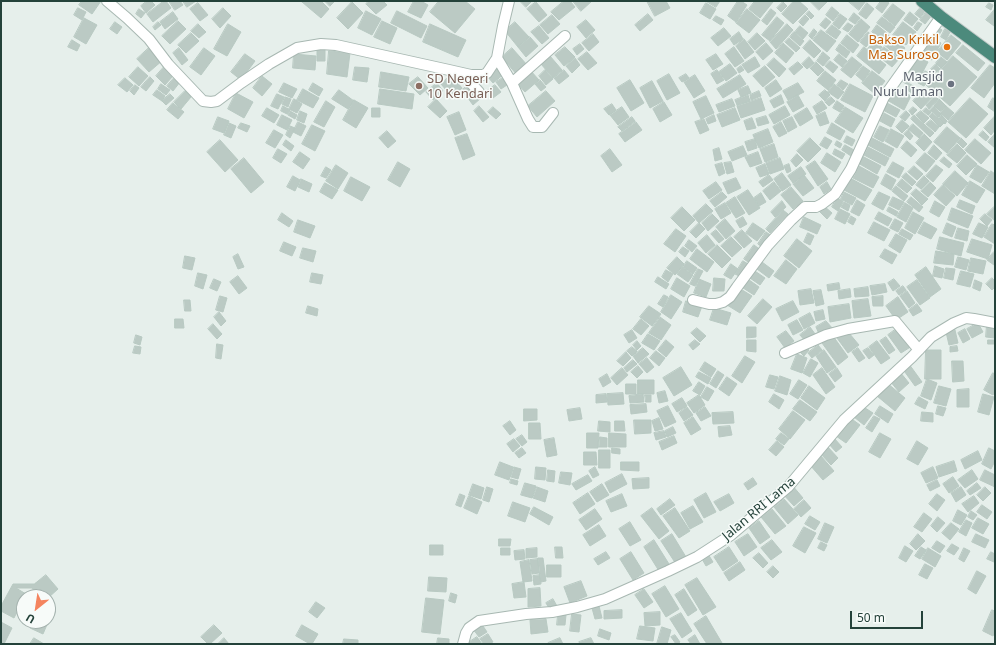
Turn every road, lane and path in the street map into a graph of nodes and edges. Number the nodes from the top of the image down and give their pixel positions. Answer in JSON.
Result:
{"nodes":[{"id":1,"x":107,"y":1,"type":"edge"},
{"id":2,"x":509,"y":1,"type":"edge"},
{"id":3,"x":922,"y":1,"type":"edge"},
{"id":4,"x":941,"y":17,"type":"junction"},
{"id":5,"x":565,"y":36,"type":"dead end"},
{"id":6,"x":995,"y":57,"type":"edge"},
{"id":7,"x":497,"y":58,"type":"junction"},
{"id":8,"x":462,"y":73,"type":"junction"},
{"id":9,"x":512,"y":83,"type":"junction"},
{"id":10,"x":478,"y":92,"type":"dead end"},
{"id":11,"x":553,"y":113,"type":"dead end"},
{"id":12,"x":693,"y":300,"type":"dead end"},
{"id":13,"x":995,"y":323,"type":"edge"},
{"id":14,"x":919,"y":350,"type":"junction"},
{"id":15,"x":785,"y":353,"type":"dead end"},
{"id":16,"x":463,"y":644,"type":"edge"}],
"edges":[{"from":1,"to":8,"type":"street"},
{"from":2,"to":7,"type":"street"},
{"from":3,"to":4,"type":"highway"},
{"from":4,"to":6,"type":"highway"},
{"from":4,"to":12,"type":"street"},
{"from":5,"to":9,"type":"street"},
{"from":7,"to":8,"type":"street"},
{"from":7,"to":9,"type":"street"},
{"from":8,"to":10,"type":"street"},
{"from":9,"to":11,"type":"street"},
{"from":13,"to":14,"type":"street","name":"Jalan RRI Lama"},
{"from":14,"to":15,"type":"street"},
{"from":14,"to":16,"type":"street","name":"Jalan RRI Lama"}]}
